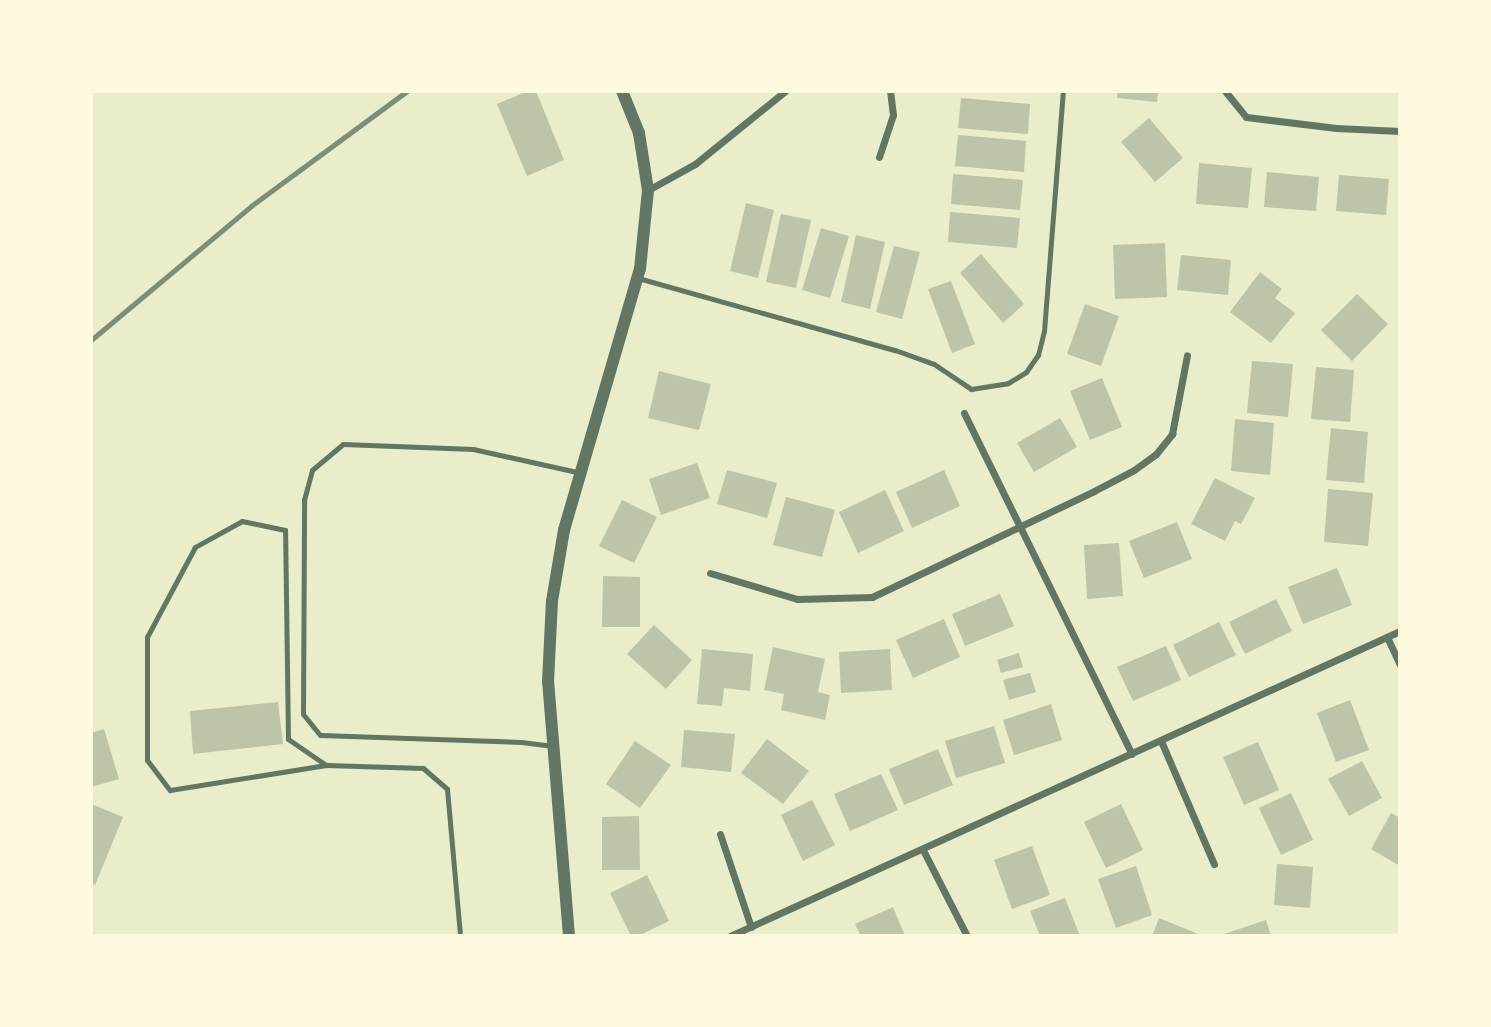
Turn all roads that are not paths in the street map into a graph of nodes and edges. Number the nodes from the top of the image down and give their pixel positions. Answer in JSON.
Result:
{"nodes":[{"id":1,"x":622,"y":91,"type":"edge"},
{"id":2,"x":785,"y":91,"type":"edge"},
{"id":3,"x":890,"y":91,"type":"edge"},
{"id":4,"x":1063,"y":91,"type":"edge"},
{"id":5,"x":1225,"y":91,"type":"edge"},
{"id":6,"x":1400,"y":131,"type":"edge"},
{"id":7,"x":879,"y":157,"type":"dead end"},
{"id":8,"x":648,"y":190,"type":"junction"},
{"id":9,"x":638,"y":278,"type":"junction"},
{"id":10,"x":1187,"y":355,"type":"dead end"},
{"id":11,"x":964,"y":413,"type":"dead end"},
{"id":12,"x":581,"y":473,"type":"junction"},
{"id":13,"x":1021,"y":525,"type":"junction"},
{"id":14,"x":710,"y":573,"type":"dead end"},
{"id":15,"x":1400,"y":631,"type":"edge"},
{"id":16,"x":1387,"y":637,"type":"junction"},
{"id":17,"x":1400,"y":665,"type":"edge"},
{"id":18,"x":1161,"y":741,"type":"junction"},
{"id":19,"x":553,"y":746,"type":"junction"},
{"id":20,"x":1132,"y":754,"type":"junction"},
{"id":21,"x":326,"y":765,"type":"junction"},
{"id":22,"x":720,"y":834,"type":"dead end"},
{"id":23,"x":923,"y":850,"type":"junction"},
{"id":24,"x":1214,"y":864,"type":"dead end"},
{"id":25,"x":751,"y":927,"type":"junction"},
{"id":26,"x":460,"y":936,"type":"edge"},
{"id":27,"x":569,"y":936,"type":"edge"},
{"id":28,"x":730,"y":936,"type":"edge"},
{"id":29,"x":967,"y":936,"type":"edge"}],
"edges":[{"from":1,"to":8,"type":"street"},
{"from":2,"to":8,"type":"street"},
{"from":3,"to":7,"type":"street"},
{"from":4,"to":9,"type":"lane"},
{"from":5,"to":6,"type":"street"},
{"from":8,"to":9,"type":"street"},
{"from":9,"to":12,"type":"street"},
{"from":10,"to":13,"type":"street"},
{"from":11,"to":13,"type":"street"},
{"from":12,"to":19,"type":"street"},
{"from":12,"to":19,"type":"lane"},
{"from":13,"to":14,"type":"street"},
{"from":13,"to":20,"type":"street"},
{"from":15,"to":16,"type":"street"},
{"from":16,"to":17,"type":"street"},
{"from":16,"to":18,"type":"street"},
{"from":18,"to":20,"type":"street"},
{"from":18,"to":24,"type":"street"},
{"from":19,"to":27,"type":"street"},
{"from":20,"to":23,"type":"street"},
{"from":21,"to":21,"type":"lane"},
{"from":21,"to":26,"type":"lane"},
{"from":22,"to":25,"type":"street"},
{"from":23,"to":25,"type":"street"},
{"from":23,"to":29,"type":"street"},
{"from":25,"to":28,"type":"street"}]}
